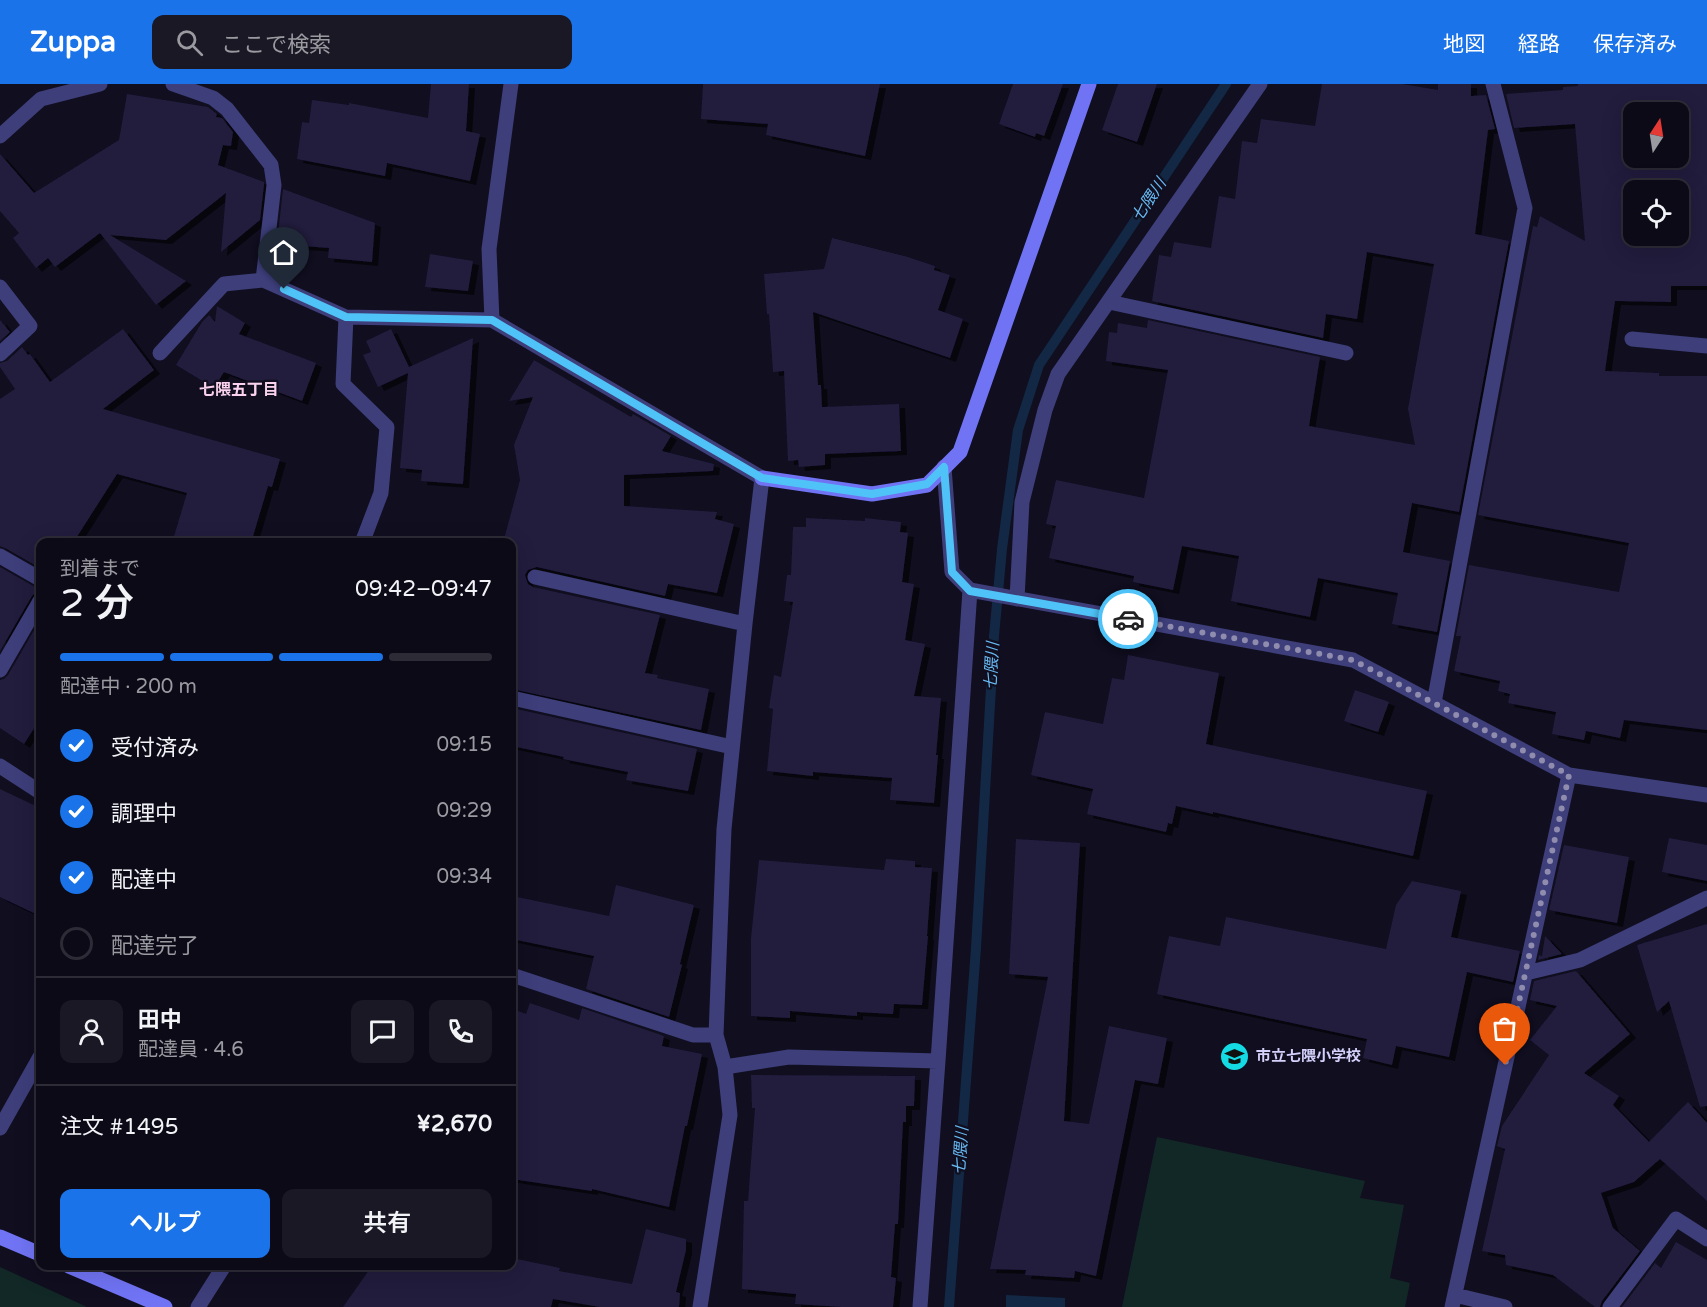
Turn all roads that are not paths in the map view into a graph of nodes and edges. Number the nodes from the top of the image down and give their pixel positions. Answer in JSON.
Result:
{"nodes":[{"id":1,"x":100,"y":84,"type":"edge"},
{"id":2,"x":173,"y":84,"type":"edge"},
{"id":3,"x":511,"y":84,"type":"edge"},
{"id":4,"x":1089,"y":84,"type":"edge"},
{"id":5,"x":1260,"y":84,"type":"edge"},
{"id":6,"x":1493,"y":84,"type":"edge"},
{"id":7,"x":0,"y":136,"type":"edge"},
{"id":8,"x":263,"y":280,"type":"junction"},
{"id":9,"x":0,"y":287,"type":"edge"},
{"id":10,"x":1108,"y":302,"type":"junction"},
{"id":11,"x":346,"y":317,"type":"junction"},
{"id":12,"x":492,"y":320,"type":"junction"},
{"id":13,"x":1632,"y":339,"type":"dead end"},
{"id":14,"x":1707,"y":346,"type":"edge"},
{"id":15,"x":160,"y":353,"type":"dead end"},
{"id":16,"x":1346,"y":353,"type":"dead end"},
{"id":17,"x":0,"y":354,"type":"edge"},
{"id":18,"x":944,"y":467,"type":"junction"},
{"id":19,"x":762,"y":478,"type":"junction"},
{"id":20,"x":364,"y":538,"type":"edge"},
{"id":21,"x":0,"y":556,"type":"edge"},
{"id":22,"x":36,"y":577,"type":"edge"},
{"id":23,"x":535,"y":578,"type":"dead end"},
{"id":24,"x":970,"y":591,"type":"junction"},
{"id":25,"x":1017,"y":599,"type":"junction"},
{"id":26,"x":36,"y":608,"type":"edge"},
{"id":27,"x":745,"y":624,"type":"junction"},
{"id":28,"x":0,"y":670,"type":"edge"},
{"id":29,"x":516,"y":699,"type":"edge"},
{"id":30,"x":1434,"y":703,"type":"junction"},
{"id":31,"x":732,"y":747,"type":"junction"},
{"id":32,"x":0,"y":766,"type":"edge"},
{"id":33,"x":1569,"y":775,"type":"junction"},
{"id":34,"x":36,"y":789,"type":"edge"},
{"id":35,"x":1707,"y":795,"type":"edge"},
{"id":36,"x":1707,"y":898,"type":"edge"},
{"id":37,"x":1526,"y":973,"type":"junction"},
{"id":38,"x":516,"y":976,"type":"edge"},
{"id":39,"x":716,"y":1035,"type":"junction"},
{"id":40,"x":938,"y":1061,"type":"junction"},
{"id":41,"x":36,"y":1064,"type":"edge"},
{"id":42,"x":725,"y":1067,"type":"junction"},
{"id":43,"x":0,"y":1128,"type":"edge"},
{"id":44,"x":0,"y":1237,"type":"edge"},
{"id":45,"x":1707,"y":1239,"type":"edge"},
{"id":46,"x":36,"y":1252,"type":"edge"},
{"id":47,"x":78,"y":1270,"type":"edge"},
{"id":48,"x":221,"y":1270,"type":"edge"},
{"id":49,"x":1454,"y":1301,"type":"edge"},
{"id":50,"x":165,"y":1307,"type":"edge"},
{"id":51,"x":198,"y":1307,"type":"edge"},
{"id":52,"x":700,"y":1307,"type":"edge"},
{"id":53,"x":920,"y":1307,"type":"edge"},
{"id":54,"x":1505,"y":1307,"type":"edge"},
{"id":55,"x":1610,"y":1307,"type":"edge"}],
"edges":[{"from":1,"to":7,"type":"street"},
{"from":2,"to":8,"type":"street"},
{"from":3,"to":12,"type":"street"},
{"from":4,"to":18,"type":"street"},
{"from":5,"to":10,"type":"street"},
{"from":6,"to":30,"type":"street"},
{"from":8,"to":11,"type":"street"},
{"from":8,"to":15,"type":"street"},
{"from":9,"to":17,"type":"street"},
{"from":10,"to":16,"type":"street"},
{"from":10,"to":25,"type":"street"},
{"from":11,"to":12,"type":"street"},
{"from":11,"to":20,"type":"street"},
{"from":12,"to":19,"type":"street"},
{"from":13,"to":14,"type":"street"},
{"from":18,"to":19,"type":"street"},
{"from":18,"to":24,"type":"street"},
{"from":19,"to":27,"type":"street"},
{"from":21,"to":22,"type":"street"},
{"from":23,"to":27,"type":"street"},
{"from":24,"to":25,"type":"street"},
{"from":24,"to":40,"type":"street"},
{"from":25,"to":30,"type":"street"},
{"from":26,"to":28,"type":"street"},
{"from":27,"to":31,"type":"street"},
{"from":29,"to":31,"type":"street"},
{"from":30,"to":33,"type":"street"},
{"from":31,"to":39,"type":"street"},
{"from":32,"to":34,"type":"street"},
{"from":33,"to":35,"type":"street"},
{"from":33,"to":37,"type":"street"},
{"from":36,"to":37,"type":"street"},
{"from":37,"to":49,"type":"street"},
{"from":38,"to":39,"type":"street"},
{"from":39,"to":42,"type":"street"},
{"from":40,"to":42,"type":"street"},
{"from":40,"to":53,"type":"street"},
{"from":41,"to":43,"type":"street"},
{"from":42,"to":52,"type":"street"},
{"from":44,"to":46,"type":"street"},
{"from":45,"to":55,"type":"street"},
{"from":47,"to":50,"type":"street"},
{"from":48,"to":51,"type":"street"},
{"from":49,"to":54,"type":"street"}]}
